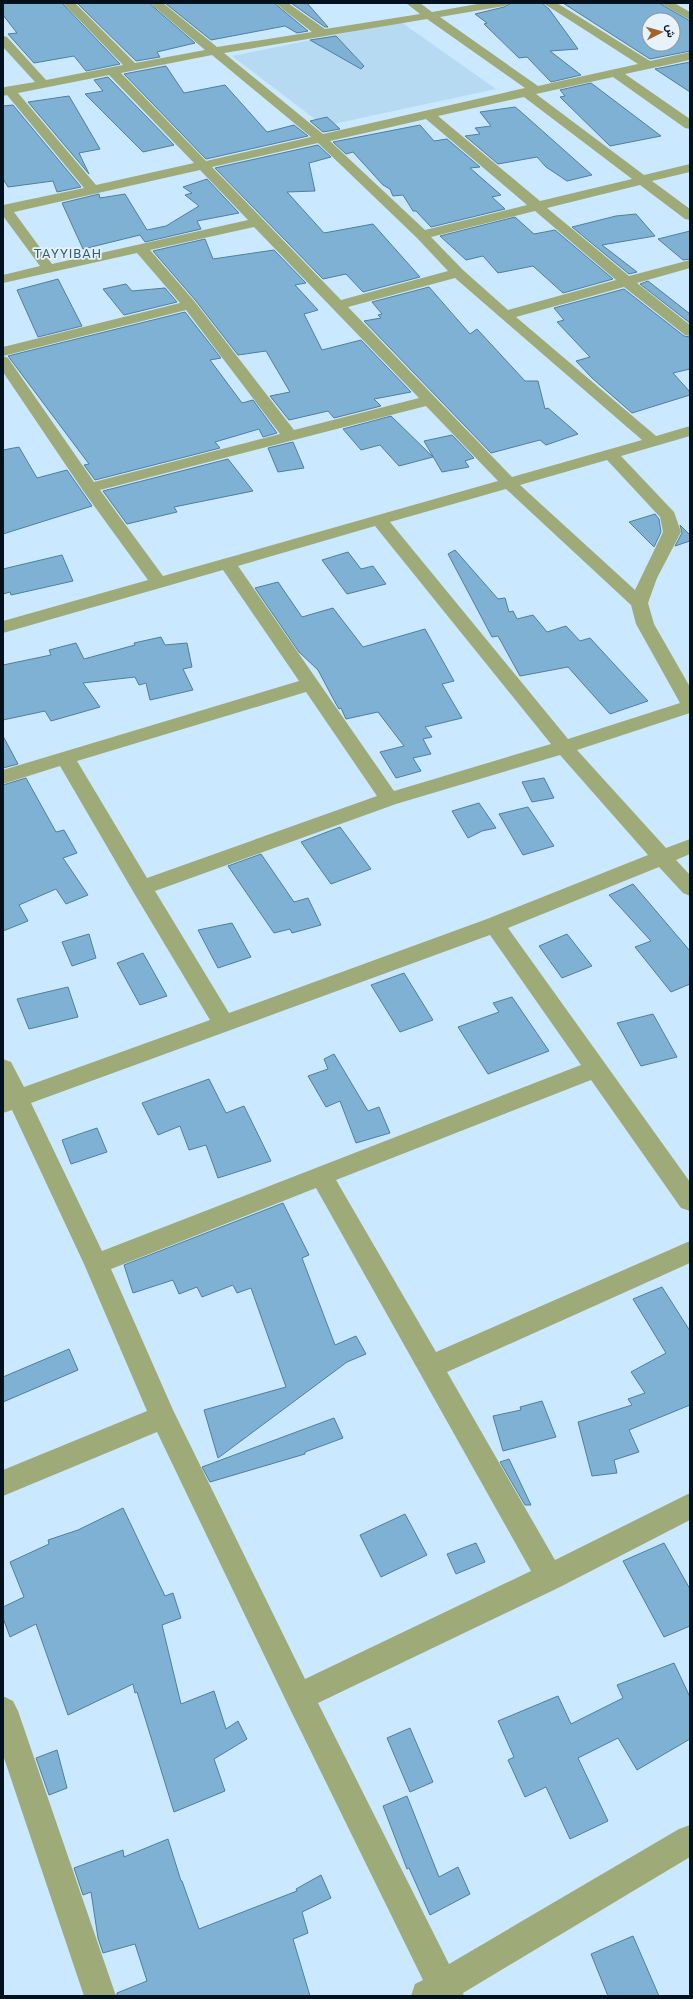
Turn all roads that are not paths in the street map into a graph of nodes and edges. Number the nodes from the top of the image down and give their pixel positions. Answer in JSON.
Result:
{"nodes":[{"id":1,"x":69,"y":3,"type":"edge"},
{"id":2,"x":156,"y":3,"type":"edge"},
{"id":3,"x":281,"y":3,"type":"edge"},
{"id":4,"x":412,"y":3,"type":"edge"},
{"id":5,"x":504,"y":3,"type":"edge"},
{"id":6,"x":549,"y":3,"type":"edge"},
{"id":7,"x":666,"y":3,"type":"edge"},
{"id":8,"x":431,"y":16,"type":"junction"},
{"id":9,"x":690,"y":17,"type":"edge"},
{"id":10,"x":322,"y":33,"type":"junction"},
{"id":11,"x":3,"y":40,"type":"edge"},
{"id":12,"x":217,"y":51,"type":"junction"},
{"id":13,"x":690,"y":56,"type":"edge"},
{"id":14,"x":648,"y":65,"type":"junction"},
{"id":15,"x":132,"y":67,"type":"junction"},
{"id":16,"x":112,"y":71,"type":"junction"},
{"id":17,"x":614,"y":72,"type":"junction"},
{"id":18,"x":43,"y":84,"type":"junction"},
{"id":19,"x":6,"y":91,"type":"edge"},
{"id":20,"x":530,"y":91,"type":"junction"},
{"id":21,"x":428,"y":114,"type":"junction"},
{"id":22,"x":690,"y":125,"type":"edge"},
{"id":23,"x":321,"y":139,"type":"junction"},
{"id":24,"x":202,"y":165,"type":"junction"},
{"id":25,"x":690,"y":168,"type":"edge"},
{"id":26,"x":643,"y":179,"type":"junction"},
{"id":27,"x":93,"y":190,"type":"junction"},
{"id":28,"x":536,"y":206,"type":"junction"},
{"id":29,"x":4,"y":210,"type":"edge"},
{"id":30,"x":690,"y":216,"type":"edge"},
{"id":31,"x":257,"y":222,"type":"junction"},
{"id":32,"x":422,"y":235,"type":"junction"},
{"id":33,"x":141,"y":248,"type":"junction"},
{"id":34,"x":690,"y":264,"type":"edge"},
{"id":35,"x":48,"y":268,"type":"junction"},
{"id":36,"x":458,"y":273,"type":"junction"},
{"id":37,"x":3,"y":279,"type":"edge"},
{"id":38,"x":627,"y":282,"type":"junction"},
{"id":39,"x":190,"y":305,"type":"junction"},
{"id":40,"x":339,"y":305,"type":"junction"},
{"id":41,"x":505,"y":315,"type":"junction"},
{"id":42,"x":690,"y":332,"type":"edge"},
{"id":43,"x":3,"y":352,"type":"edge"},
{"id":44,"x":3,"y":360,"type":"edge"},
{"id":45,"x":430,"y":400,"type":"junction"},
{"id":46,"x":687,"y":435,"type":"edge"},
{"id":47,"x":289,"y":436,"type":"junction"},
{"id":48,"x":653,"y":441,"type":"junction"},
{"id":49,"x":611,"y":454,"type":"junction"},
{"id":50,"x":509,"y":483,"type":"junction"},
{"id":51,"x":90,"y":488,"type":"junction"},
{"id":52,"x":379,"y":520,"type":"junction"},
{"id":53,"x":228,"y":564,"type":"junction"},
{"id":54,"x":159,"y":583,"type":"junction"},
{"id":55,"x":639,"y":603,"type":"junction"},
{"id":56,"x":3,"y":627,"type":"edge"},
{"id":57,"x":310,"y":684,"type":"junction"},
{"id":58,"x":690,"y":704,"type":"edge"},
{"id":59,"x":564,"y":747,"type":"junction"},
{"id":60,"x":65,"y":758,"type":"junction"},
{"id":61,"x":3,"y":776,"type":"edge"},
{"id":62,"x":389,"y":799,"type":"junction"},
{"id":63,"x":690,"y":846,"type":"edge"},
{"id":64,"x":662,"y":858,"type":"junction"},
{"id":65,"x":141,"y":888,"type":"junction"},
{"id":66,"x":690,"y":888,"type":"edge"},
{"id":67,"x":494,"y":925,"type":"junction"},
{"id":68,"x":224,"y":1024,"type":"junction"},
{"id":69,"x":3,"y":1068,"type":"edge"},
{"id":70,"x":597,"y":1068,"type":"junction"},
{"id":71,"x":10,"y":1102,"type":"edge"},
{"id":72,"x":321,"y":1176,"type":"junction"},
{"id":73,"x":690,"y":1201,"type":"edge"},
{"id":74,"x":690,"y":1252,"type":"edge"},
{"id":75,"x":96,"y":1264,"type":"junction"},
{"id":76,"x":430,"y":1367,"type":"junction"},
{"id":77,"x":163,"y":1417,"type":"junction"},
{"id":78,"x":3,"y":1483,"type":"edge"},
{"id":79,"x":690,"y":1506,"type":"edge"},
{"id":80,"x":550,"y":1577,"type":"junction"},
{"id":81,"x":299,"y":1697,"type":"junction"},
{"id":82,"x":3,"y":1711,"type":"edge"},
{"id":83,"x":689,"y":1843,"type":"edge"},
{"id":84,"x":439,"y":1993,"type":"edge"},
{"id":85,"x":100,"y":1996,"type":"edge"}],
"edges":[{"from":1,"to":15,"type":"street"},
{"from":2,"to":12,"type":"street"},
{"from":3,"to":10,"type":"street"},
{"from":4,"to":8,"type":"street"},
{"from":5,"to":8,"type":"street"},
{"from":6,"to":14,"type":"street"},
{"from":7,"to":9,"type":"street"},
{"from":8,"to":10,"type":"street"},
{"from":8,"to":20,"type":"street"},
{"from":10,"to":12,"type":"street"},
{"from":11,"to":18,"type":"street"},
{"from":12,"to":15,"type":"street"},
{"from":12,"to":23,"type":"street"},
{"from":13,"to":14,"type":"street"},
{"from":14,"to":17,"type":"street"},
{"from":15,"to":16,"type":"street"},
{"from":16,"to":18,"type":"street"},
{"from":16,"to":24,"type":"street"},
{"from":17,"to":20,"type":"street"},
{"from":17,"to":22,"type":"street"},
{"from":18,"to":19,"type":"street"},
{"from":19,"to":27,"type":"street"},
{"from":20,"to":21,"type":"street"},
{"from":20,"to":26,"type":"street"},
{"from":21,"to":23,"type":"street"},
{"from":21,"to":28,"type":"street"},
{"from":23,"to":24,"type":"street"},
{"from":23,"to":32,"type":"street"},
{"from":24,"to":27,"type":"street"},
{"from":24,"to":31,"type":"street"},
{"from":25,"to":26,"type":"street"},
{"from":26,"to":28,"type":"street"},
{"from":26,"to":30,"type":"street"},
{"from":27,"to":29,"type":"street"},
{"from":28,"to":32,"type":"street"},
{"from":28,"to":38,"type":"street"},
{"from":29,"to":35,"type":"street"},
{"from":31,"to":33,"type":"street"},
{"from":31,"to":40,"type":"street"},
{"from":32,"to":36,"type":"street"},
{"from":33,"to":35,"type":"street"},
{"from":33,"to":39,"type":"street"},
{"from":34,"to":38,"type":"street"},
{"from":35,"to":37,"type":"street"},
{"from":36,"to":40,"type":"street"},
{"from":36,"to":41,"type":"street"},
{"from":38,"to":41,"type":"street"},
{"from":38,"to":42,"type":"street"},
{"from":39,"to":43,"type":"street"},
{"from":39,"to":47,"type":"street"},
{"from":40,"to":45,"type":"street"},
{"from":41,"to":48,"type":"street"},
{"from":44,"to":51,"type":"street"},
{"from":45,"to":47,"type":"street"},
{"from":45,"to":50,"type":"street"},
{"from":46,"to":48,"type":"street"},
{"from":47,"to":51,"type":"street"},
{"from":48,"to":49,"type":"street"},
{"from":49,"to":50,"type":"street"},
{"from":49,"to":55,"type":"street"},
{"from":50,"to":52,"type":"street"},
{"from":50,"to":55,"type":"street"},
{"from":51,"to":54,"type":"street"},
{"from":52,"to":53,"type":"street"},
{"from":52,"to":59,"type":"street"},
{"from":53,"to":54,"type":"street"},
{"from":53,"to":57,"type":"street"},
{"from":54,"to":56,"type":"street"},
{"from":55,"to":58,"type":"street"},
{"from":57,"to":60,"type":"street"},
{"from":57,"to":62,"type":"street"},
{"from":58,"to":59,"type":"street"},
{"from":59,"to":62,"type":"street"},
{"from":59,"to":64,"type":"street"},
{"from":60,"to":61,"type":"street"},
{"from":60,"to":65,"type":"street"},
{"from":62,"to":65,"type":"street"},
{"from":63,"to":64,"type":"street"},
{"from":64,"to":66,"type":"street"},
{"from":64,"to":67,"type":"street"},
{"from":65,"to":68,"type":"street"},
{"from":67,"to":68,"type":"street"},
{"from":67,"to":70,"type":"street"},
{"from":68,"to":71,"type":"street"},
{"from":69,"to":71,"type":"street"},
{"from":70,"to":72,"type":"street"},
{"from":70,"to":73,"type":"street"},
{"from":71,"to":75,"type":"street"},
{"from":72,"to":75,"type":"street"},
{"from":72,"to":76,"type":"street"},
{"from":74,"to":76,"type":"street"},
{"from":75,"to":77,"type":"street"},
{"from":76,"to":80,"type":"street"},
{"from":77,"to":78,"type":"street"},
{"from":77,"to":81,"type":"street"},
{"from":79,"to":80,"type":"street"},
{"from":80,"to":81,"type":"street"},
{"from":81,"to":84,"type":"street"},
{"from":82,"to":85,"type":"street"},
{"from":83,"to":84,"type":"street"}]}
